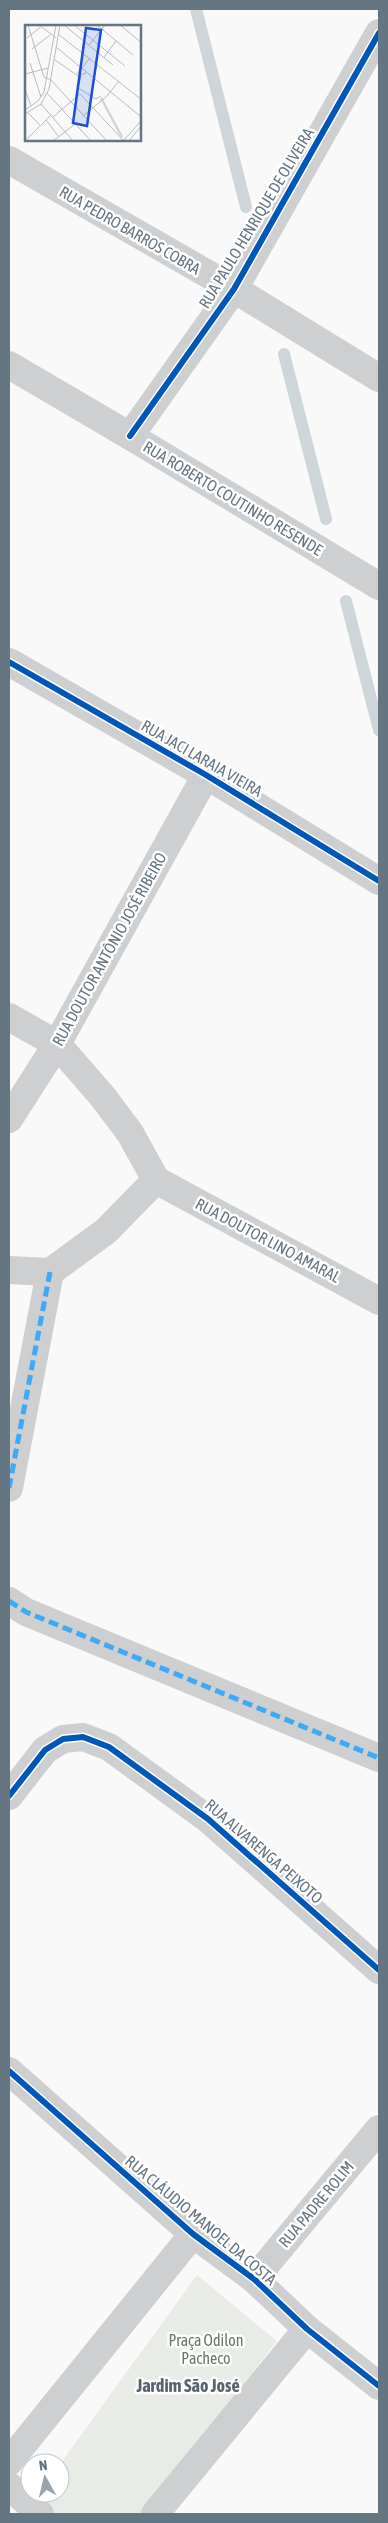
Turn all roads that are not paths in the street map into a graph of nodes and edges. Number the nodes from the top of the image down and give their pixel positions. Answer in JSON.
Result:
{"nodes":[{"id":1,"x":379,"y":33,"type":"edge"},
{"id":2,"x":9,"y":160,"type":"edge"},
{"id":3,"x":234,"y":289,"type":"junction"},
{"id":4,"x":9,"y":366,"type":"edge"},
{"id":5,"x":379,"y":378,"type":"edge"},
{"id":6,"x":130,"y":436,"type":"junction"},
{"id":7,"x":379,"y":586,"type":"edge"},
{"id":8,"x":9,"y":662,"type":"edge"},
{"id":9,"x":206,"y":775,"type":"junction"},
{"id":10,"x":379,"y":881,"type":"edge"},
{"id":11,"x":9,"y":1017,"type":"edge"},
{"id":12,"x":57,"y":1044,"type":"junction"},
{"id":13,"x":9,"y":1119,"type":"edge"},
{"id":14,"x":156,"y":1180,"type":"junction"},
{"id":15,"x":9,"y":1270,"type":"edge"},
{"id":16,"x":50,"y":1272,"type":"junction"},
{"id":17,"x":379,"y":1301,"type":"edge"},
{"id":18,"x":9,"y":1488,"type":"edge"},
{"id":19,"x":9,"y":1600,"type":"edge"},
{"id":20,"x":379,"y":1758,"type":"edge"},
{"id":21,"x":9,"y":1796,"type":"edge"},
{"id":22,"x":379,"y":1970,"type":"edge"},
{"id":23,"x":9,"y":2071,"type":"edge"},
{"id":24,"x":379,"y":2129,"type":"edge"},
{"id":25,"x":193,"y":2234,"type":"junction"},
{"id":26,"x":254,"y":2279,"type":"junction"},
{"id":27,"x":307,"y":2329,"type":"junction"},
{"id":28,"x":379,"y":2386,"type":"edge"},
{"id":29,"x":9,"y":2462,"type":"edge"},
{"id":30,"x":9,"y":2486,"type":"edge"},
{"id":31,"x":40,"y":2514,"type":"edge"},
{"id":32,"x":155,"y":2514,"type":"edge"}],
"edges":[{"from":1,"to":3,"type":"street","name":"RUA PAULO HENRIQUE DE OLIVEIRA"},
{"from":2,"to":3,"type":"street","name":"RUA PEDRO BARROS COBRA"},
{"from":3,"to":5,"type":"street","name":"RUA PEDRO BARROS COBRA"},
{"from":3,"to":6,"type":"street","name":"RUA PAULO HENRIQUE DE OLIVEIRA"},
{"from":4,"to":6,"type":"street","name":"RUA ROBERTO COUTINHO RESENDE"},
{"from":6,"to":7,"type":"street","name":"RUA ROBERTO COUTINHO RESENDE"},
{"from":8,"to":9,"type":"street","name":"RUA JACI LARAIA VIEIRA"},
{"from":9,"to":10,"type":"street","name":"RUA JACI LARAIA VIEIRA"},
{"from":9,"to":12,"type":"street","name":"RUA DOUTOR ANTÔNIO JOSÉ RIBEIRO"},
{"from":11,"to":12,"type":"street"},
{"from":12,"to":13,"type":"street","name":"RUA DOUTOR ANTÔNIO JOSÉ RIBEIRO"},
{"from":12,"to":14,"type":"street"},
{"from":14,"to":16,"type":"street"},
{"from":14,"to":17,"type":"street","name":"RUA DOUTOR LINO AMARAL"},
{"from":15,"to":16,"type":"street"},
{"from":16,"to":18,"type":"street"},
{"from":19,"to":20,"type":"street"},
{"from":21,"to":22,"type":"street","name":"RUA ALVARENGA PEIXOTO"},
{"from":23,"to":25,"type":"street","name":"RUA CLÁUDIO MANOEL DA COSTA"},
{"from":24,"to":26,"type":"street","name":"RUA PADRE ROLIM"},
{"from":25,"to":26,"type":"street","name":"RUA CLÁUDIO MANOEL DA COSTA"},
{"from":25,"to":29,"type":"street"},
{"from":26,"to":27,"type":"street","name":"RUA CLÁUDIO MANOEL DA COSTA"},
{"from":27,"to":28,"type":"street","name":"RUA CLÁUDIO MANOEL DA COSTA"},
{"from":27,"to":32,"type":"street"},
{"from":30,"to":31,"type":"street"}]}
